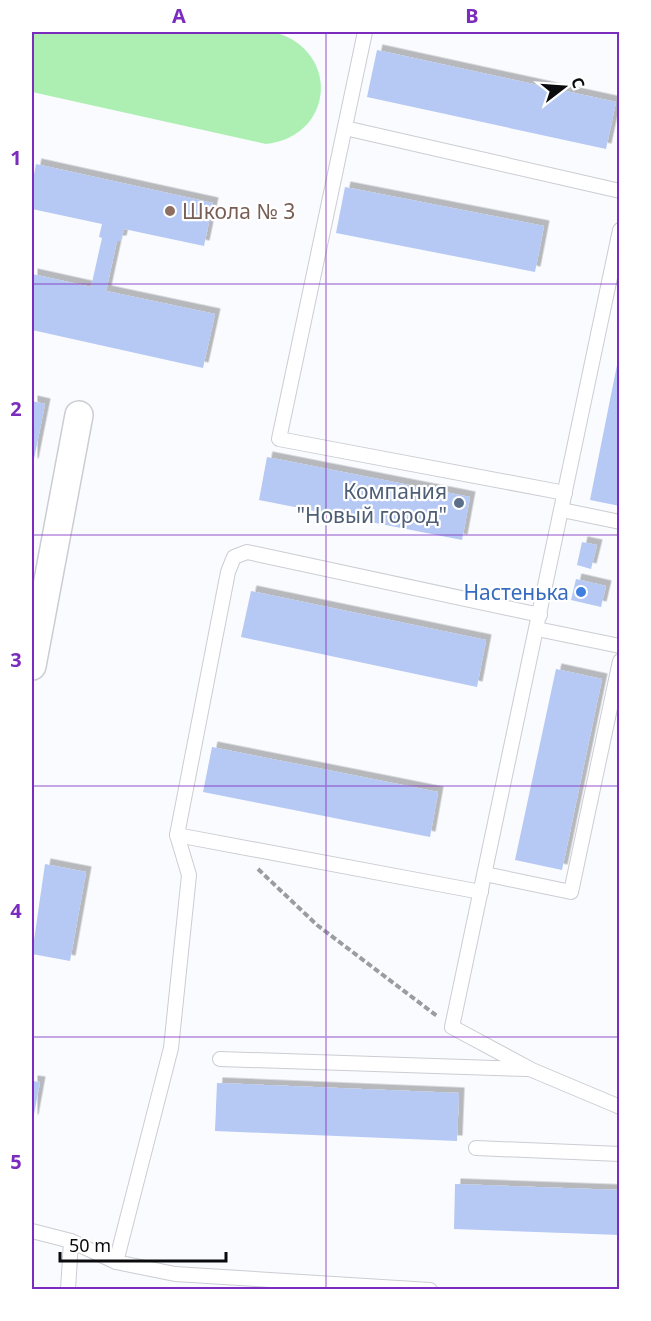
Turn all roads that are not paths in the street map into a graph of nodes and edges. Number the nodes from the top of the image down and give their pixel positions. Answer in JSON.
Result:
{"nodes":[{"id":1,"x":365,"y":32,"type":"edge"},
{"id":2,"x":345,"y":128,"type":"junction"},
{"id":3,"x":620,"y":191,"type":"edge"},
{"id":4,"x":620,"y":230,"type":"edge"},
{"id":5,"x":615,"y":277,"type":"edge"},
{"id":6,"x":79,"y":415,"type":"dead end"},
{"id":7,"x":566,"y":493,"type":"junction"},
{"id":8,"x":562,"y":510,"type":"junction"},
{"id":9,"x":620,"y":522,"type":"edge"},
{"id":10,"x":36,"y":615,"type":"edge"},
{"id":11,"x":540,"y":615,"type":"junction"},
{"id":12,"x":537,"y":629,"type":"junction"},
{"id":13,"x":620,"y":646,"type":"edge"},
{"id":14,"x":620,"y":661,"type":"edge"},
{"id":15,"x":32,"y":666,"type":"edge"},
{"id":16,"x":177,"y":835,"type":"junction"},
{"id":17,"x":485,"y":874,"type":"junction"},
{"id":18,"x":481,"y":892,"type":"junction"},
{"id":19,"x":220,"y":1059,"type":"dead end"},
{"id":20,"x":532,"y":1070,"type":"junction"},
{"id":21,"x":620,"y":1107,"type":"edge"},
{"id":22,"x":476,"y":1148,"type":"dead end"},
{"id":23,"x":620,"y":1154,"type":"edge"},
{"id":24,"x":32,"y":1231,"type":"edge"},
{"id":25,"x":72,"y":1241,"type":"junction"},
{"id":26,"x":116,"y":1262,"type":"junction"},
{"id":27,"x":274,"y":1281,"type":"junction"},
{"id":28,"x":68,"y":1290,"type":"edge"},
{"id":29,"x":250,"y":1290,"type":"edge"},
{"id":30,"x":430,"y":1290,"type":"edge"}],
"edges":[{"from":1,"to":2,"type":"lane"},
{"from":2,"to":3,"type":"lane"},
{"from":2,"to":7,"type":"lane"},
{"from":4,"to":5,"type":"lane"},
{"from":5,"to":7,"type":"lane"},
{"from":6,"to":10,"type":"street"},
{"from":7,"to":8,"type":"lane"},
{"from":8,"to":9,"type":"lane"},
{"from":8,"to":11,"type":"lane"},
{"from":10,"to":15,"type":"street"},
{"from":11,"to":12,"type":"lane"},
{"from":11,"to":16,"type":"lane"},
{"from":12,"to":13,"type":"lane"},
{"from":12,"to":17,"type":"lane"},
{"from":14,"to":17,"type":"lane"},
{"from":16,"to":18,"type":"lane"},
{"from":16,"to":26,"type":"lane"},
{"from":17,"to":18,"type":"lane"},
{"from":18,"to":20,"type":"lane"},
{"from":19,"to":20,"type":"lane"},
{"from":20,"to":21,"type":"lane"},
{"from":22,"to":23,"type":"lane"},
{"from":24,"to":25,"type":"lane"},
{"from":25,"to":26,"type":"lane"},
{"from":25,"to":28,"type":"lane"},
{"from":26,"to":27,"type":"lane"},
{"from":27,"to":29,"type":"lane"},
{"from":27,"to":30,"type":"lane"}]}
